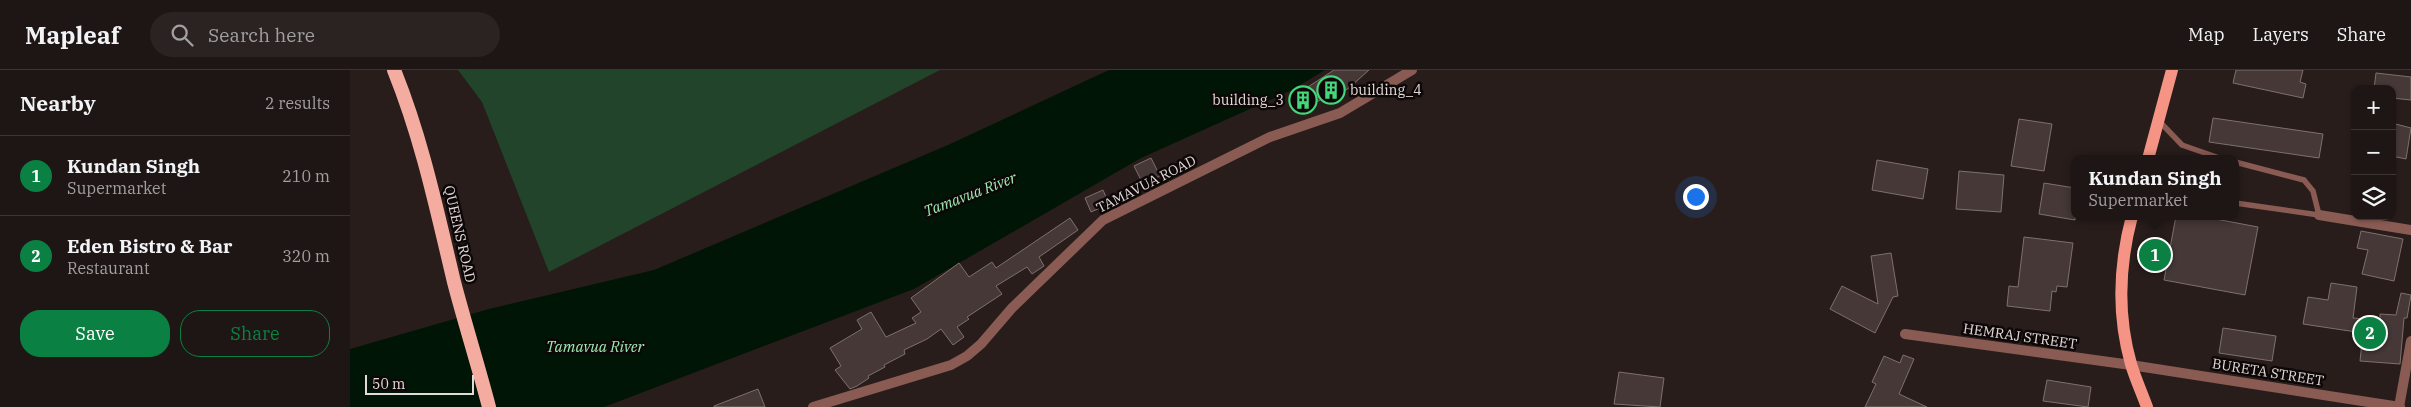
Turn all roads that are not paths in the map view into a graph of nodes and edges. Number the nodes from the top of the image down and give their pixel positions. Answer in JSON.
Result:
{"nodes":[{"id":1,"x":394,"y":70,"type":"edge"},
{"id":2,"x":1412,"y":70,"type":"edge"},
{"id":3,"x":2172,"y":70,"type":"edge"},
{"id":4,"x":2158,"y":120,"type":"junction"},
{"id":5,"x":2149,"y":155,"type":"edge"},
{"id":6,"x":2211,"y":155,"type":"edge"},
{"id":7,"x":2239,"y":163,"type":"edge"},
{"id":8,"x":2239,"y":204,"type":"edge"},
{"id":9,"x":2319,"y":215,"type":"junction"},
{"id":10,"x":2131,"y":220,"type":"edge"},
{"id":11,"x":2411,"y":230,"type":"edge"},
{"id":12,"x":1904,"y":334,"type":"dead end"},
{"id":13,"x":2411,"y":341,"type":"edge"},
{"id":14,"x":2132,"y":365,"type":"junction"},
{"id":15,"x":489,"y":407,"type":"edge"},
{"id":16,"x":813,"y":407,"type":"edge"},
{"id":17,"x":2147,"y":407,"type":"edge"},
{"id":18,"x":2400,"y":407,"type":"edge"}],
"edges":[{"from":1,"to":15,"type":"highway","name":"QUEENS ROAD"},
{"from":2,"to":16,"type":"street","name":"TAMAVUA ROAD"},
{"from":3,"to":4,"type":"main road"},
{"from":4,"to":5,"type":"main road"},
{"from":4,"to":6,"type":"lane"},
{"from":7,"to":9,"type":"lane"},
{"from":8,"to":9,"type":"lane"},
{"from":9,"to":11,"type":"street"},
{"from":10,"to":14,"type":"main road"},
{"from":12,"to":14,"type":"street","name":"HEMRAJ STREET"},
{"from":13,"to":18,"type":"street"},
{"from":14,"to":17,"type":"main road"},
{"from":14,"to":18,"type":"street","name":"BURETA STREET"}]}
